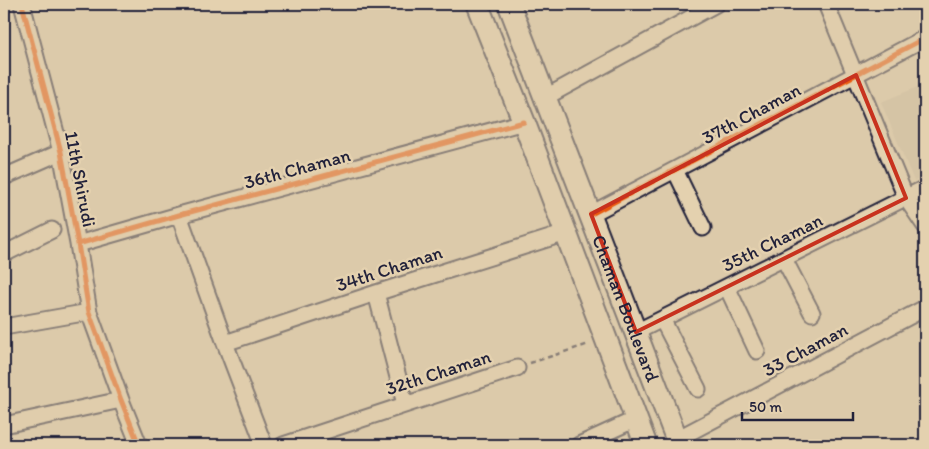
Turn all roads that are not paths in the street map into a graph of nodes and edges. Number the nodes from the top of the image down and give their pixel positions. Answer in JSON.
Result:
{"nodes":[{"id":1,"x":22,"y":4,"type":"edge"},
{"id":2,"x":477,"y":4,"type":"edge"},
{"id":3,"x":510,"y":4,"type":"edge"},
{"id":4,"x":716,"y":4,"type":"edge"},
{"id":5,"x":826,"y":4,"type":"edge"},
{"id":6,"x":925,"y":38,"type":"edge"},
{"id":7,"x":856,"y":75,"type":"junction"},
{"id":8,"x":546,"y":97,"type":"junction"},
{"id":9,"x":524,"y":122,"type":"junction"},
{"id":10,"x":61,"y":152,"type":"junction"},
{"id":11,"x":674,"y":170,"type":"junction"},
{"id":12,"x":4,"y":177,"type":"edge"},
{"id":13,"x":925,"y":188,"type":"edge"},
{"id":14,"x":906,"y":198,"type":"junction"},
{"id":15,"x":591,"y":214,"type":"junction"},
{"id":16,"x":179,"y":215,"type":"junction"},
{"id":17,"x":925,"y":226,"type":"edge"},
{"id":18,"x":704,"y":228,"type":"dead end"},
{"id":19,"x":52,"y":230,"type":"dead end"},
{"id":20,"x":566,"y":232,"type":"junction"},
{"id":21,"x":78,"y":244,"type":"junction"},
{"id":22,"x":4,"y":254,"type":"edge"},
{"id":23,"x":784,"y":259,"type":"junction"},
{"id":24,"x":727,"y":287,"type":"junction"},
{"id":25,"x":376,"y":293,"type":"junction"},
{"id":26,"x":925,"y":308,"type":"edge"},
{"id":27,"x":89,"y":312,"type":"junction"},
{"id":28,"x":812,"y":313,"type":"dead end"},
{"id":29,"x":662,"y":319,"type":"junction"},
{"id":30,"x":4,"y":327,"type":"edge"},
{"id":31,"x":636,"y":332,"type":"junction"},
{"id":32,"x":225,"y":343,"type":"junction"},
{"id":33,"x":757,"y":352,"type":"dead end"},
{"id":34,"x":517,"y":368,"type":"road end"},
{"id":35,"x":698,"y":389,"type":"dead end"},
{"id":36,"x":121,"y":400,"type":"junction"},
{"id":37,"x":405,"y":404,"type":"junction"},
{"id":38,"x":636,"y":419,"type":"junction"},
{"id":39,"x":4,"y":423,"type":"edge"},
{"id":40,"x":678,"y":442,"type":"edge"},
{"id":41,"x":139,"y":445,"type":"edge"},
{"id":42,"x":264,"y":445,"type":"edge"},
{"id":43,"x":283,"y":445,"type":"edge"},
{"id":44,"x":578,"y":445,"type":"edge"},
{"id":45,"x":646,"y":445,"type":"edge"}],
"edges":[{"from":1,"to":10,"type":"street","name":"11th Shirudi"},
{"from":2,"to":9,"type":"main road","name":"Chaman Boulevard"},
{"from":3,"to":8,"type":"main road","name":"Chaman Boulevard"},
{"from":4,"to":8,"type":"street"},
{"from":5,"to":7,"type":"street"},
{"from":6,"to":7,"type":"street","name":"37th Chaman"},
{"from":7,"to":11,"type":"street","name":"37th Chaman"},
{"from":7,"to":14,"type":"street"},
{"from":8,"to":15,"type":"main road","name":"Chaman Boulevard"},
{"from":9,"to":16,"type":"street","name":"36th Chaman"},
{"from":9,"to":20,"type":"main road","name":"Chaman Boulevard"},
{"from":10,"to":12,"type":"street"},
{"from":10,"to":21,"type":"street","name":"11th Shirudi"},
{"from":11,"to":15,"type":"street","name":"37th Chaman"},
{"from":11,"to":18,"type":"street"},
{"from":13,"to":14,"type":"street","name":"35th Chaman"},
{"from":14,"to":17,"type":"street"},
{"from":14,"to":23,"type":"street","name":"35th Chaman"},
{"from":15,"to":31,"type":"main road","name":"Chaman Boulevard"},
{"from":16,"to":21,"type":"street","name":"36th Chaman"},
{"from":16,"to":32,"type":"street"},
{"from":19,"to":22,"type":"street"},
{"from":20,"to":25,"type":"street","name":"34th Chaman"},
{"from":20,"to":38,"type":"main road","name":"Chaman Boulevard"},
{"from":21,"to":27,"type":"street","name":"11th Shirudi"},
{"from":23,"to":24,"type":"street","name":"35th Chaman"},
{"from":23,"to":28,"type":"street"},
{"from":24,"to":29,"type":"street","name":"35th Chaman"},
{"from":24,"to":33,"type":"street"},
{"from":25,"to":32,"type":"street","name":"34th Chaman"},
{"from":25,"to":37,"type":"street"},
{"from":26,"to":40,"type":"street","name":"33 Chaman"},
{"from":27,"to":30,"type":"street"},
{"from":27,"to":36,"type":"street","name":"11th Shirudi"},
{"from":29,"to":31,"type":"street","name":"35th Chaman"},
{"from":29,"to":35,"type":"street"},
{"from":31,"to":40,"type":"main road","name":"Chaman Boulevard"},
{"from":32,"to":42,"type":"street"},
{"from":34,"to":37,"type":"street","name":"32th Chaman"},
{"from":36,"to":39,"type":"street"},
{"from":36,"to":41,"type":"street","name":"11th Shirudi"},
{"from":37,"to":43,"type":"street","name":"32th Chaman"},
{"from":38,"to":44,"type":"street"},
{"from":38,"to":45,"type":"main road","name":"Chaman Boulevard"}]}
